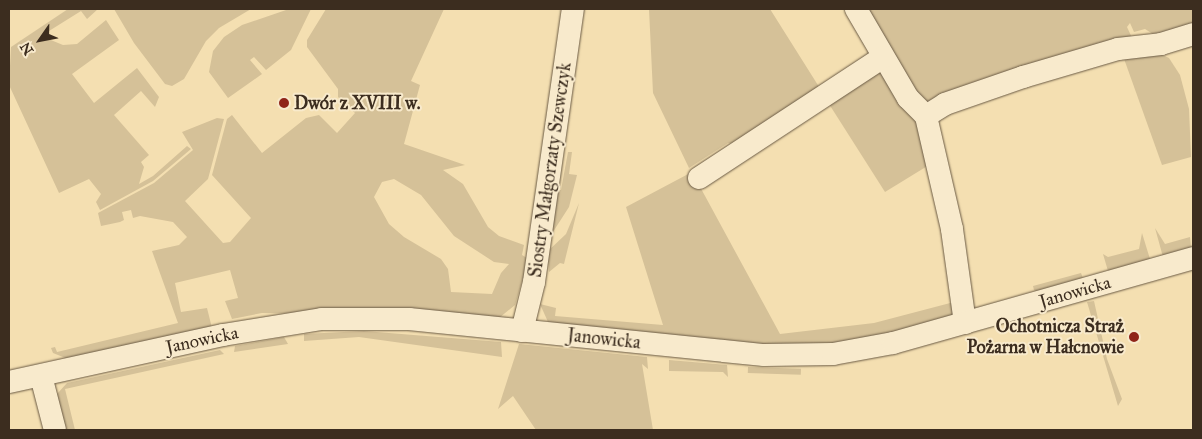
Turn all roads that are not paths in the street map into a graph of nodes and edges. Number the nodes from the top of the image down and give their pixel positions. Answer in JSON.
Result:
{"nodes":[{"id":1,"x":573,"y":9,"type":"edge"},
{"id":2,"x":856,"y":9,"type":"edge"},
{"id":3,"x":1193,"y":34,"type":"edge"},
{"id":4,"x":883,"y":57,"type":"junction"},
{"id":5,"x":926,"y":116,"type":"junction"},
{"id":6,"x":698,"y":178,"type":"dead end"},
{"id":7,"x":1193,"y":258,"type":"edge"},
{"id":8,"x":965,"y":323,"type":"junction"},
{"id":9,"x":522,"y":330,"type":"junction"},
{"id":10,"x":41,"y":376,"type":"junction"},
{"id":11,"x":9,"y":382,"type":"edge"},
{"id":12,"x":56,"y":430,"type":"edge"}],
"edges":[{"from":1,"to":9,"type":"street","name":"Siostry Małgorzaty Szewczyk"},
{"from":2,"to":4,"type":"street"},
{"from":3,"to":5,"type":"street"},
{"from":4,"to":5,"type":"street"},
{"from":4,"to":6,"type":"street"},
{"from":5,"to":8,"type":"street"},
{"from":7,"to":8,"type":"street","name":"Janowicka"},
{"from":8,"to":9,"type":"street","name":"Janowicka"},
{"from":9,"to":10,"type":"street","name":"Janowicka"},
{"from":10,"to":11,"type":"street","name":"Janowicka"},
{"from":10,"to":12,"type":"street"}]}
